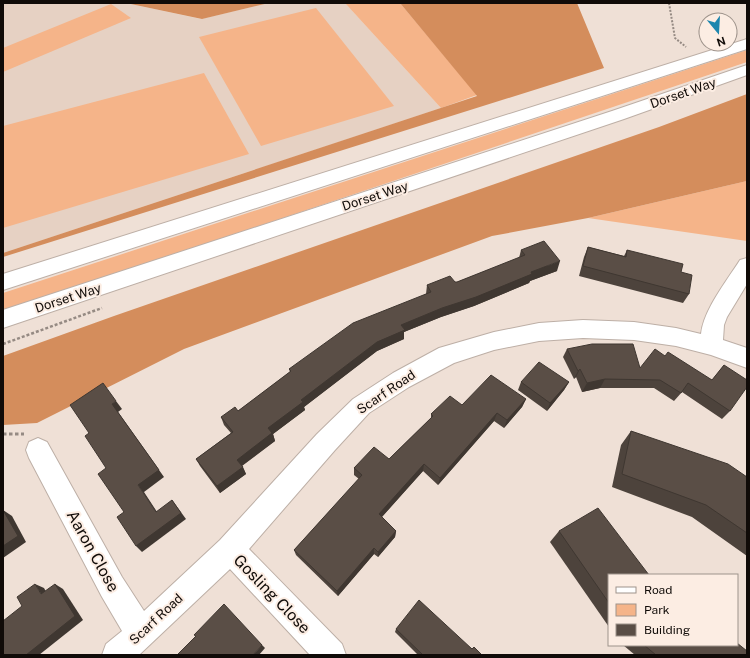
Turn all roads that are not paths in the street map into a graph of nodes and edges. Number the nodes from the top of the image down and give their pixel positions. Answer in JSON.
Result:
{"nodes":[{"id":1,"x":747,"y":44,"type":"edge"},
{"id":2,"x":747,"y":70,"type":"edge"},
{"id":3,"x":747,"y":266,"type":"edge"},
{"id":4,"x":3,"y":282,"type":"edge"},
{"id":5,"x":3,"y":319,"type":"edge"},
{"id":6,"x":711,"y":346,"type":"junction"},
{"id":7,"x":747,"y":358,"type":"edge"},
{"id":8,"x":48,"y":458,"type":"dead end"},
{"id":9,"x":230,"y":550,"type":"junction"},
{"id":10,"x":141,"y":634,"type":"junction"},
{"id":11,"x":116,"y":655,"type":"edge"},
{"id":12,"x":331,"y":655,"type":"edge"}],
"edges":[{"from":1,"to":4,"type":"main road","name":"Dorset Way"},
{"from":2,"to":5,"type":"main road","name":"Dorset Way"},
{"from":3,"to":6,"type":"main road"},
{"from":6,"to":7,"type":"main road","name":"Scarf Road"},
{"from":6,"to":9,"type":"main road","name":"Scarf Road"},
{"from":8,"to":10,"type":"main road","name":"Aaron Close"},
{"from":9,"to":10,"type":"main road","name":"Scarf Road"},
{"from":9,"to":12,"type":"main road","name":"Gosling Close"},
{"from":10,"to":11,"type":"main road","name":"Scarf Road"}]}
